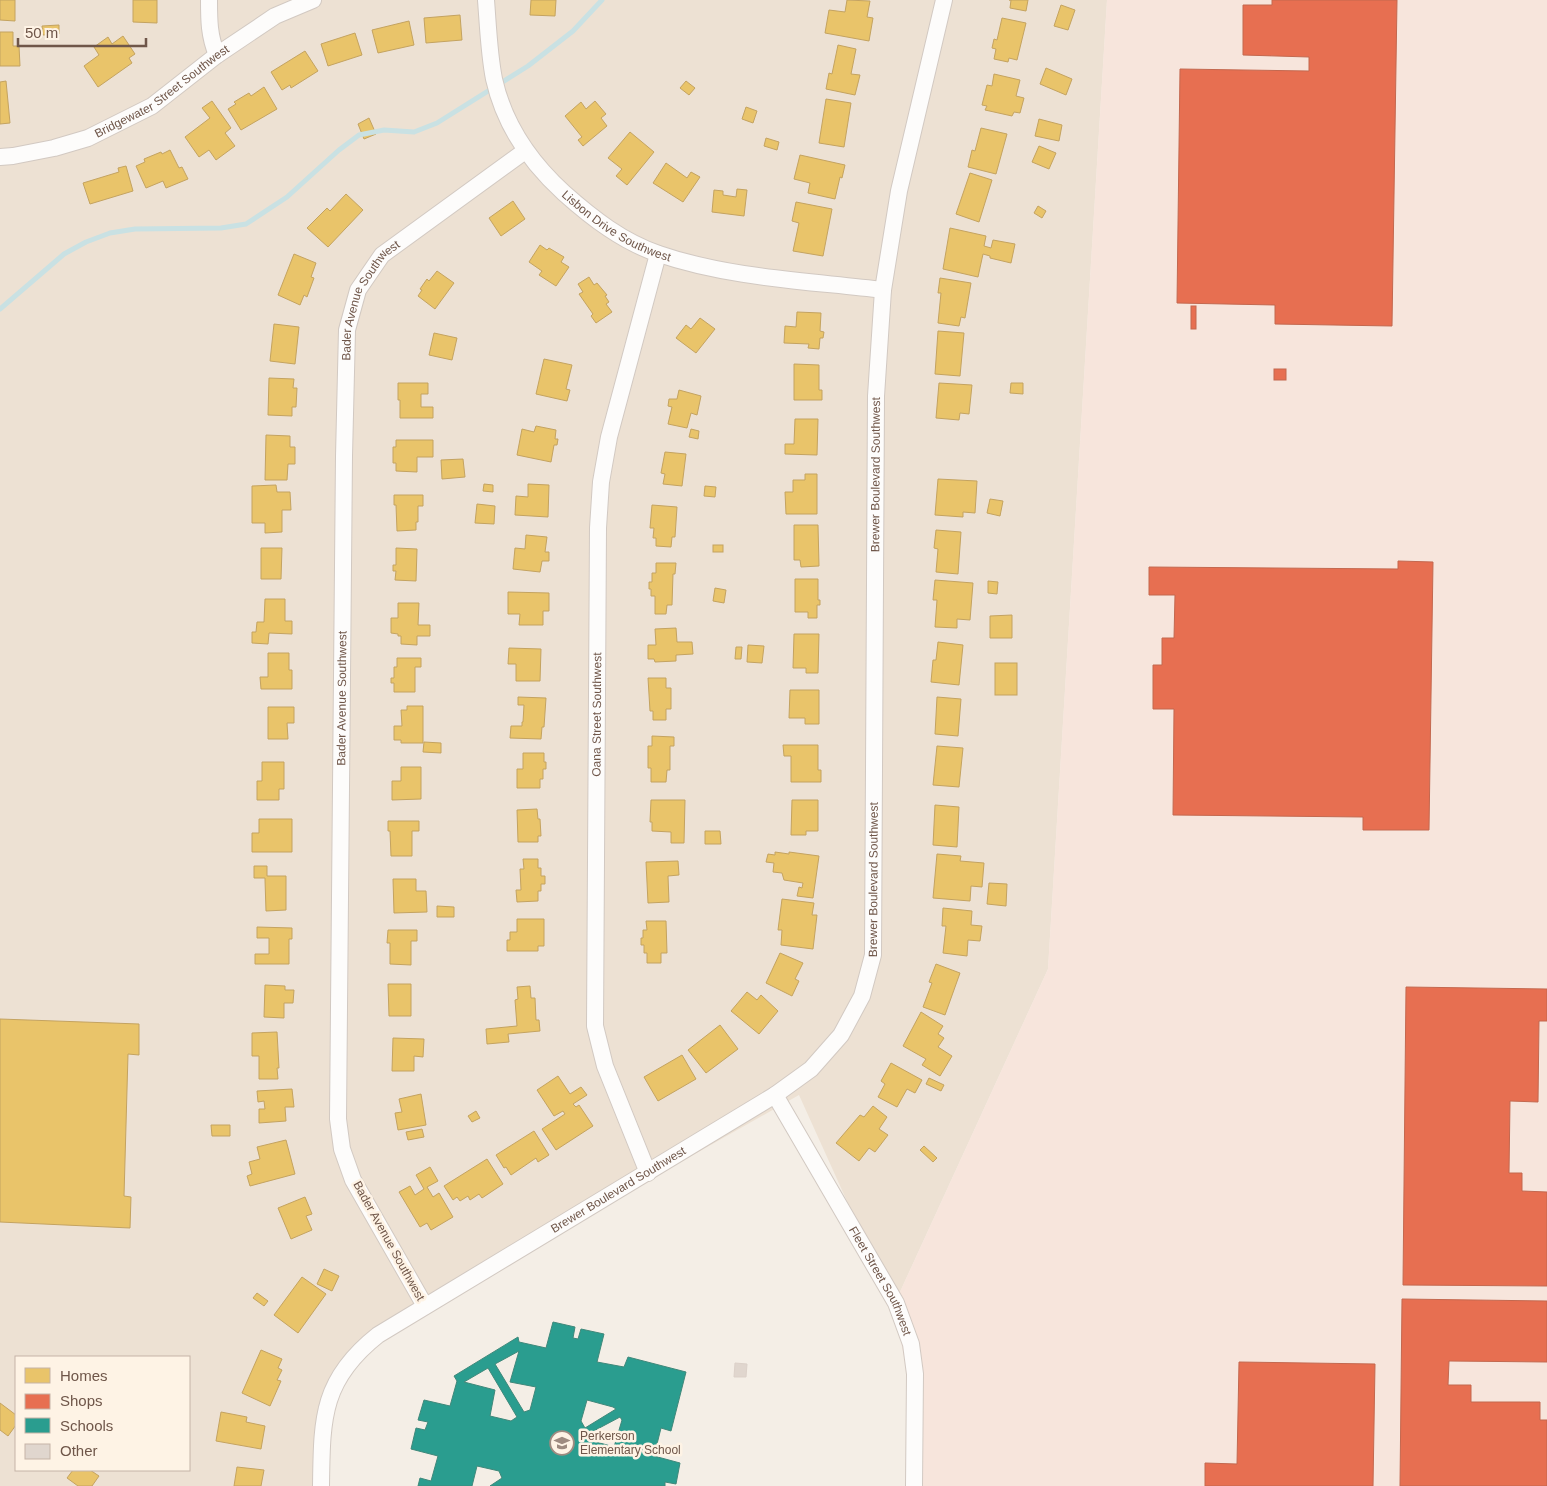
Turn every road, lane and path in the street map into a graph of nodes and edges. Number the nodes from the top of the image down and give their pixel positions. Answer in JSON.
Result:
{"nodes":[{"id":1,"x":209,"y":0,"type":"edge"},
{"id":2,"x":313,"y":0,"type":"edge"},
{"id":3,"x":486,"y":0,"type":"edge"},
{"id":4,"x":944,"y":0,"type":"edge"},
{"id":5,"x":217,"y":55,"type":"junction"},
{"id":6,"x":525,"y":151,"type":"junction"},
{"id":7,"x":0,"y":157,"type":"edge"},
{"id":8,"x":658,"y":254,"type":"junction"},
{"id":9,"x":883,"y":290,"type":"junction"},
{"id":10,"x":775,"y":1095,"type":"junction"},
{"id":11,"x":648,"y":1172,"type":"junction"},
{"id":12,"x":425,"y":1306,"type":"junction"},
{"id":13,"x":321,"y":1486,"type":"edge"},
{"id":14,"x":914,"y":1486,"type":"edge"}],
"edges":[{"from":1,"to":5,"type":"street"},
{"from":2,"to":5,"type":"street","name":"Bridgewater Street Southwest"},
{"from":3,"to":6,"type":"street","name":"Lisbon Drive Southwest"},
{"from":4,"to":9,"type":"street","name":"Brewer Boulevard Southwest"},
{"from":5,"to":7,"type":"street","name":"Bridgewater Street Southwest"},
{"from":6,"to":8,"type":"street","name":"Lisbon Drive Southwest"},
{"from":6,"to":12,"type":"street","name":"Bader Avenue Southwest"},
{"from":8,"to":9,"type":"street","name":"Lisbon Drive Southwest"},
{"from":8,"to":11,"type":"street","name":"Oana Street Southwest"},
{"from":9,"to":10,"type":"street","name":"Brewer Boulevard Southwest"},
{"from":10,"to":11,"type":"street","name":"Brewer Boulevard Southwest"},
{"from":10,"to":14,"type":"street","name":"Fleet Street Southwest"},
{"from":11,"to":12,"type":"street","name":"Brewer Boulevard Southwest"},
{"from":12,"to":13,"type":"street","name":"Brewer Boulevard Southwest"}]}
